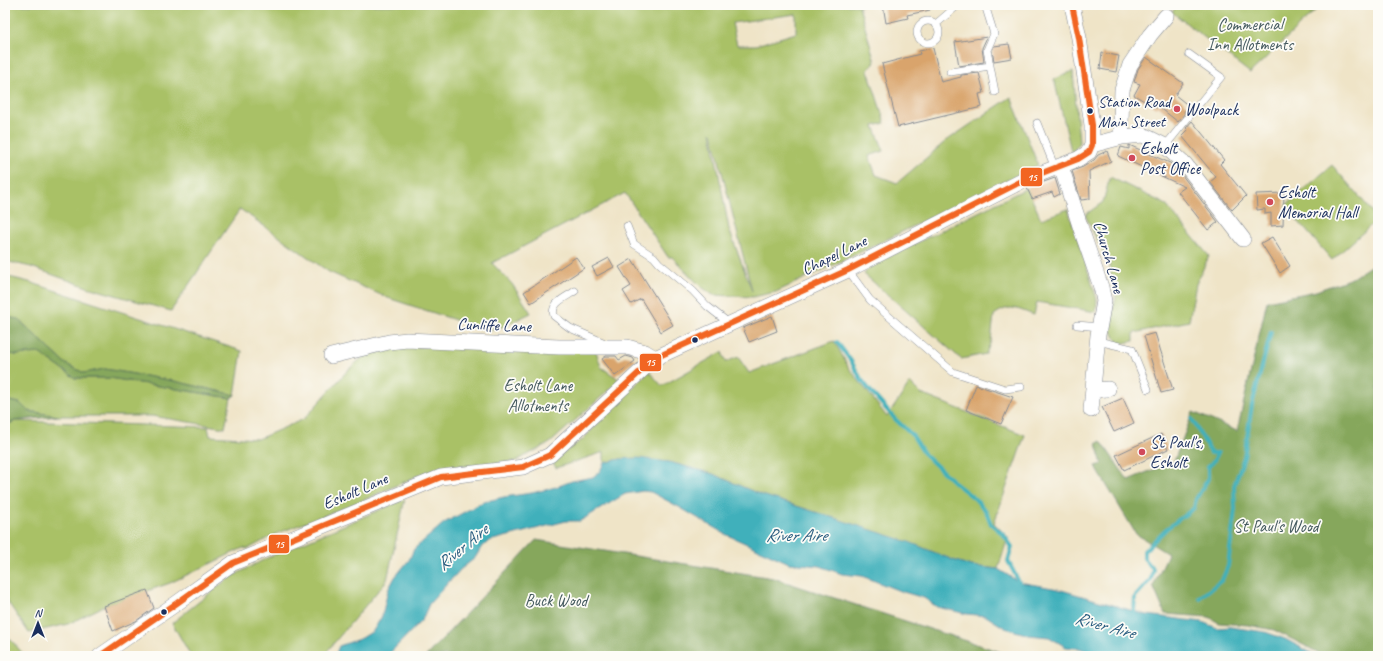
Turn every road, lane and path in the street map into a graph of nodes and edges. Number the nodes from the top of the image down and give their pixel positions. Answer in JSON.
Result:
{"nodes":[{"id":1,"x":958,"y":5,"type":"edge"},
{"id":2,"x":985,"y":5,"type":"edge"},
{"id":3,"x":1072,"y":5,"type":"edge"},
{"id":4,"x":1166,"y":16,"type":"dead end"},
{"id":5,"x":936,"y":24,"type":"dead end"},
{"id":6,"x":1189,"y":54,"type":"dead end"},
{"id":7,"x":990,"y":66,"type":"junction"},
{"id":8,"x":950,"y":72,"type":"dead end"},
{"id":9,"x":995,"y":92,"type":"dead end"},
{"id":10,"x":1037,"y":124,"type":"dead end"},
{"id":11,"x":1122,"y":137,"type":"junction"},
{"id":12,"x":1092,"y":145,"type":"junction"},
{"id":13,"x":1165,"y":146,"type":"junction"},
{"id":14,"x":1058,"y":167,"type":"junction"},
{"id":15,"x":627,"y":226,"type":"dead end"},
{"id":16,"x":1243,"y":239,"type":"dead end"},
{"id":17,"x":848,"y":270,"type":"junction"},
{"id":18,"x":575,"y":291,"type":"dead end"},
{"id":19,"x":730,"y":324,"type":"junction"},
{"id":20,"x":1076,"y":325,"type":"dead end"},
{"id":21,"x":1099,"y":334,"type":"junction"},
{"id":22,"x":615,"y":347,"type":"junction"},
{"id":23,"x":331,"y":356,"type":"dead end"},
{"id":24,"x":655,"y":358,"type":"junction"},
{"id":25,"x":628,"y":384,"type":"joint"},
{"id":26,"x":1021,"y":387,"type":"dead end"},
{"id":27,"x":1108,"y":389,"type":"dead end"},
{"id":28,"x":1148,"y":389,"type":"dead end"},
{"id":29,"x":1093,"y":390,"type":"junction"},
{"id":30,"x":1091,"y":410,"type":"dead end"},
{"id":31,"x":100,"y":656,"type":"edge"}],
"edges":[{"from":1,"to":5,"type":"lane"},
{"from":2,"to":7,"type":"lane"},
{"from":3,"to":12,"type":"street"},
{"from":4,"to":11,"type":"street"},
{"from":6,"to":13,"type":"lane"},
{"from":7,"to":8,"type":"lane"},
{"from":7,"to":9,"type":"lane"},
{"from":10,"to":14,"type":"lane"},
{"from":11,"to":12,"type":"street"},
{"from":11,"to":13,"type":"street"},
{"from":12,"to":14,"type":"street","name":"Chapel Lane"},
{"from":13,"to":16,"type":"street"},
{"from":14,"to":17,"type":"street","name":"Chapel Lane"},
{"from":14,"to":21,"type":"street","name":"Church Lane"},
{"from":15,"to":19,"type":"lane"},
{"from":17,"to":19,"type":"street","name":"Chapel Lane"},
{"from":17,"to":26,"type":"lane"},
{"from":18,"to":22,"type":"lane"},
{"from":19,"to":24,"type":"street","name":"Chapel Lane"},
{"from":20,"to":21,"type":"lane"},
{"from":21,"to":28,"type":"lane"},
{"from":21,"to":29,"type":"street","name":"Church Lane"},
{"from":22,"to":23,"type":"street","name":"Cunliffe Lane"},
{"from":22,"to":24,"type":"street","name":"Cunliffe Lane"},
{"from":24,"to":25,"type":"street","name":"Chapel Lane"},
{"from":25,"to":31,"type":"street","name":"Esholt Lane"},
{"from":27,"to":29,"type":"street"},
{"from":29,"to":30,"type":"street","name":"Church Lane"}]}
